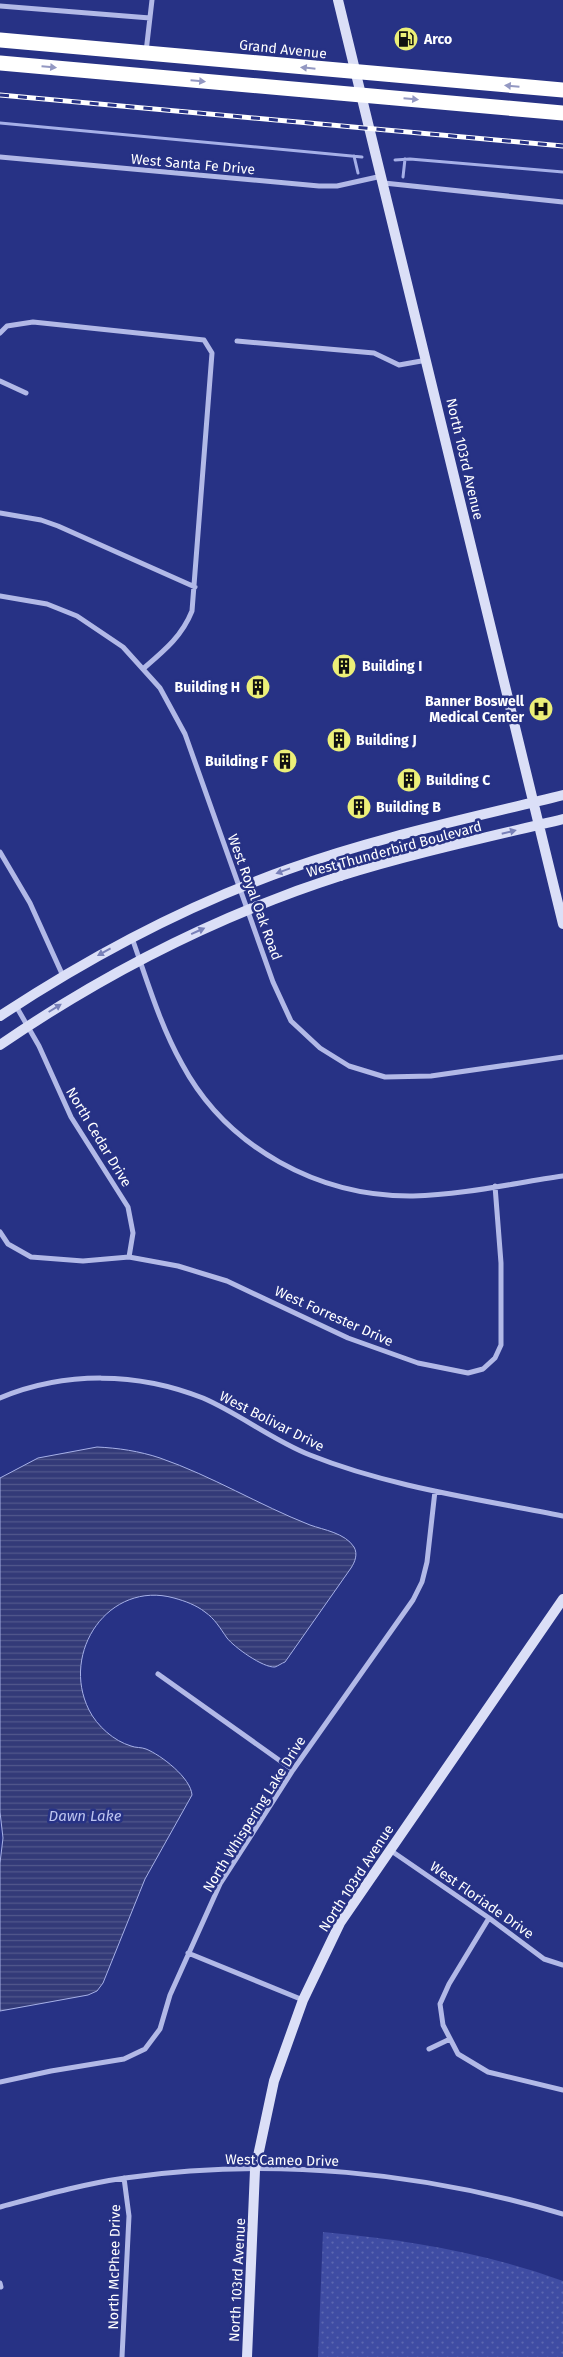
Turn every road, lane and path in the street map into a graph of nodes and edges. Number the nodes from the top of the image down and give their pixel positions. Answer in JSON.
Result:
{"nodes":[{"id":1,"x":152,"y":0,"type":"edge"},
{"id":2,"x":338,"y":0,"type":"edge"},
{"id":3,"x":0,"y":6,"type":"edge"},
{"id":4,"x":150,"y":18,"type":"junction"},
{"id":5,"x":0,"y":40,"type":"edge"},
{"id":6,"x":146,"y":52,"type":"junction"},
{"id":7,"x":0,"y":63,"type":"edge"},
{"id":8,"x":357,"y":73,"type":"junction"},
{"id":9,"x":563,"y":90,"type":"edge"},
{"id":10,"x":362,"y":95,"type":"junction"},
{"id":11,"x":563,"y":113,"type":"edge"},
{"id":12,"x":0,"y":158,"type":"edge"},
{"id":13,"x":383,"y":180,"type":"junction"},
{"id":14,"x":563,"y":202,"type":"edge"},
{"id":15,"x":0,"y":333,"type":"edge"},
{"id":16,"x":237,"y":341,"type":"dead end"},
{"id":17,"x":427,"y":360,"type":"junction"},
{"id":18,"x":0,"y":381,"type":"edge"},
{"id":19,"x":26,"y":392,"type":"dead end"},
{"id":20,"x":0,"y":513,"type":"edge"},
{"id":21,"x":195,"y":587,"type":"junction"},
{"id":22,"x":0,"y":596,"type":"edge"},
{"id":23,"x":144,"y":668,"type":"junction"},
{"id":24,"x":563,"y":795,"type":"edge"},
{"id":25,"x":533,"y":802,"type":"junction"},
{"id":26,"x":563,"y":819,"type":"edge"},
{"id":27,"x":538,"y":825,"type":"junction"},
{"id":28,"x":0,"y":852,"type":"edge"},
{"id":29,"x":334,"y":854,"type":"junction"},
{"id":30,"x":341,"y":876,"type":"junction"},
{"id":31,"x":239,"y":888,"type":"junction"},
{"id":32,"x":247,"y":910,"type":"junction"},
{"id":33,"x":563,"y":924,"type":"edge"},
{"id":34,"x":132,"y":938,"type":"junction"},
{"id":35,"x":140,"y":960,"type":"junction"},
{"id":36,"x":63,"y":976,"type":"junction"},
{"id":37,"x":16,"y":1006,"type":"junction"},
{"id":38,"x":0,"y":1016,"type":"edge"},
{"id":39,"x":28,"y":1026,"type":"junction"},
{"id":40,"x":0,"y":1045,"type":"edge"},
{"id":41,"x":563,"y":1058,"type":"edge"},
{"id":42,"x":563,"y":1176,"type":"edge"},
{"id":43,"x":495,"y":1186,"type":"junction"},
{"id":44,"x":0,"y":1232,"type":"edge"},
{"id":45,"x":129,"y":1257,"type":"junction"},
{"id":46,"x":0,"y":1398,"type":"edge"},
{"id":47,"x":435,"y":1491,"type":"junction"},
{"id":48,"x":563,"y":1516,"type":"edge"},
{"id":49,"x":563,"y":1599,"type":"edge"},
{"id":50,"x":158,"y":1674,"type":"dead end"},
{"id":51,"x":293,"y":1770,"type":"junction"},
{"id":52,"x":389,"y":1849,"type":"junction"},
{"id":53,"x":489,"y":1918,"type":"junction"},
{"id":54,"x":188,"y":1953,"type":"junction"},
{"id":55,"x":563,"y":1965,"type":"edge"},
{"id":56,"x":303,"y":2000,"type":"junction"},
{"id":57,"x":450,"y":2039,"type":"junction"},
{"id":58,"x":428,"y":2049,"type":"dead end"},
{"id":59,"x":0,"y":2082,"type":"edge"},
{"id":60,"x":563,"y":2090,"type":"edge"},
{"id":61,"x":255,"y":2170,"type":"junction"},
{"id":62,"x":124,"y":2178,"type":"junction"},
{"id":63,"x":0,"y":2207,"type":"edge"},
{"id":64,"x":563,"y":2214,"type":"edge"},
{"id":65,"x":122,"y":2357,"type":"edge"},
{"id":66,"x":247,"y":2357,"type":"edge"}],
"edges":[{"from":1,"to":4,"type":"street"},
{"from":2,"to":8,"type":"street","name":"North 103rd Avenue"},
{"from":3,"to":4,"type":"street"},
{"from":4,"to":6,"type":"street"},
{"from":5,"to":6,"type":"highway","name":"Grand Avenue"},
{"from":8,"to":6,"type":"highway","name":"Grand Avenue","one_way":true},
{"from":7,"to":10,"type":"highway","one_way":true},
{"from":9,"to":8,"type":"highway","name":"Grand Avenue","one_way":true},
{"from":8,"to":10,"type":"street","name":"North 103rd Avenue"},
{"from":10,"to":11,"type":"highway","one_way":true},
{"from":10,"to":13,"type":"street","name":"North 103rd Avenue"},
{"from":12,"to":13,"type":"street","name":"West Santa Fe Drive"},
{"from":13,"to":14,"type":"street","name":"West Santa Fe Drive"},
{"from":13,"to":17,"type":"street","name":"North 103rd Avenue"},
{"from":15,"to":21,"type":"street"},
{"from":16,"to":17,"type":"street"},
{"from":17,"to":25,"type":"street","name":"North 103rd Avenue"},
{"from":18,"to":19,"type":"street"},
{"from":20,"to":21,"type":"street"},
{"from":21,"to":23,"type":"street"},
{"from":22,"to":23,"type":"street","name":"West Royal Oak Road"},
{"from":23,"to":31,"type":"street","name":"West Royal Oak Road"},
{"from":24,"to":25,"type":"street","name":"West Thunderbird Boulevard"},
{"from":25,"to":27,"type":"street","name":"North 103rd Avenue"},
{"from":25,"to":29,"type":"street","name":"West Thunderbird Boulevard"},
{"from":26,"to":27,"type":"street","name":"West Thunderbird Boulevard"},
{"from":30,"to":27,"type":"street","name":"West Thunderbird Boulevard","one_way":true},
{"from":27,"to":33,"type":"street","name":"North 103rd Avenue"},
{"from":28,"to":36,"type":"street"},
{"from":29,"to":30,"type":"street"},
{"from":29,"to":31,"type":"street","name":"West Thunderbird Boulevard","one_way":true},
{"from":30,"to":32,"type":"street","name":"West Thunderbird Boulevard"},
{"from":31,"to":32,"type":"street","name":"West Royal Oak Road"},
{"from":31,"to":34,"type":"street","name":"West Thunderbird Boulevard"},
{"from":35,"to":32,"type":"street","name":"West Thunderbird Boulevard","one_way":true},
{"from":32,"to":41,"type":"street","name":"West Royal Oak Road"},
{"from":34,"to":35,"type":"street"},
{"from":34,"to":36,"type":"street","name":"West Thunderbird Boulevard","one_way":true},
{"from":39,"to":35,"type":"street","name":"West Thunderbird Boulevard","one_way":true},
{"from":35,"to":43,"type":"street"},
{"from":36,"to":37,"type":"street","name":"West Thunderbird Boulevard"},
{"from":37,"to":38,"type":"street","name":"West Thunderbird Boulevard"},
{"from":37,"to":39,"type":"street","name":"North Cedar Drive"},
{"from":39,"to":40,"type":"street","name":"West Thunderbird Boulevard"},
{"from":39,"to":45,"type":"street","name":"North Cedar Drive"},
{"from":42,"to":43,"type":"street"},
{"from":43,"to":45,"type":"street","name":"West Forrester Drive"},
{"from":44,"to":45,"type":"street","name":"West Forrester Drive"},
{"from":46,"to":47,"type":"street","name":"West Bolivar Drive"},
{"from":47,"to":48,"type":"street","name":"West Bolivar Drive"},
{"from":47,"to":51,"type":"street","name":"North Whispering Lake Drive"},
{"from":49,"to":52,"type":"street","name":"North 103rd Avenue"},
{"from":50,"to":51,"type":"street"},
{"from":51,"to":54,"type":"street","name":"North Whispering Lake Drive"},
{"from":52,"to":53,"type":"street","name":"West Floriade Drive"},
{"from":52,"to":56,"type":"street","name":"North 103rd Avenue"},
{"from":53,"to":55,"type":"street","name":"West Floriade Drive"},
{"from":53,"to":57,"type":"street"},
{"from":54,"to":56,"type":"street"},
{"from":54,"to":59,"type":"street","name":"North Whispering Lake Drive"},
{"from":56,"to":61,"type":"street","name":"North 103rd Avenue"},
{"from":57,"to":58,"type":"street"},
{"from":57,"to":60,"type":"street"},
{"from":61,"to":62,"type":"street","name":"West Cameo Drive"},
{"from":61,"to":64,"type":"street","name":"West Cameo Drive"},
{"from":61,"to":66,"type":"street","name":"North 103rd Avenue"},
{"from":62,"to":63,"type":"street","name":"West Cameo Drive"},
{"from":62,"to":65,"type":"street","name":"North McPhee Drive"}]}
